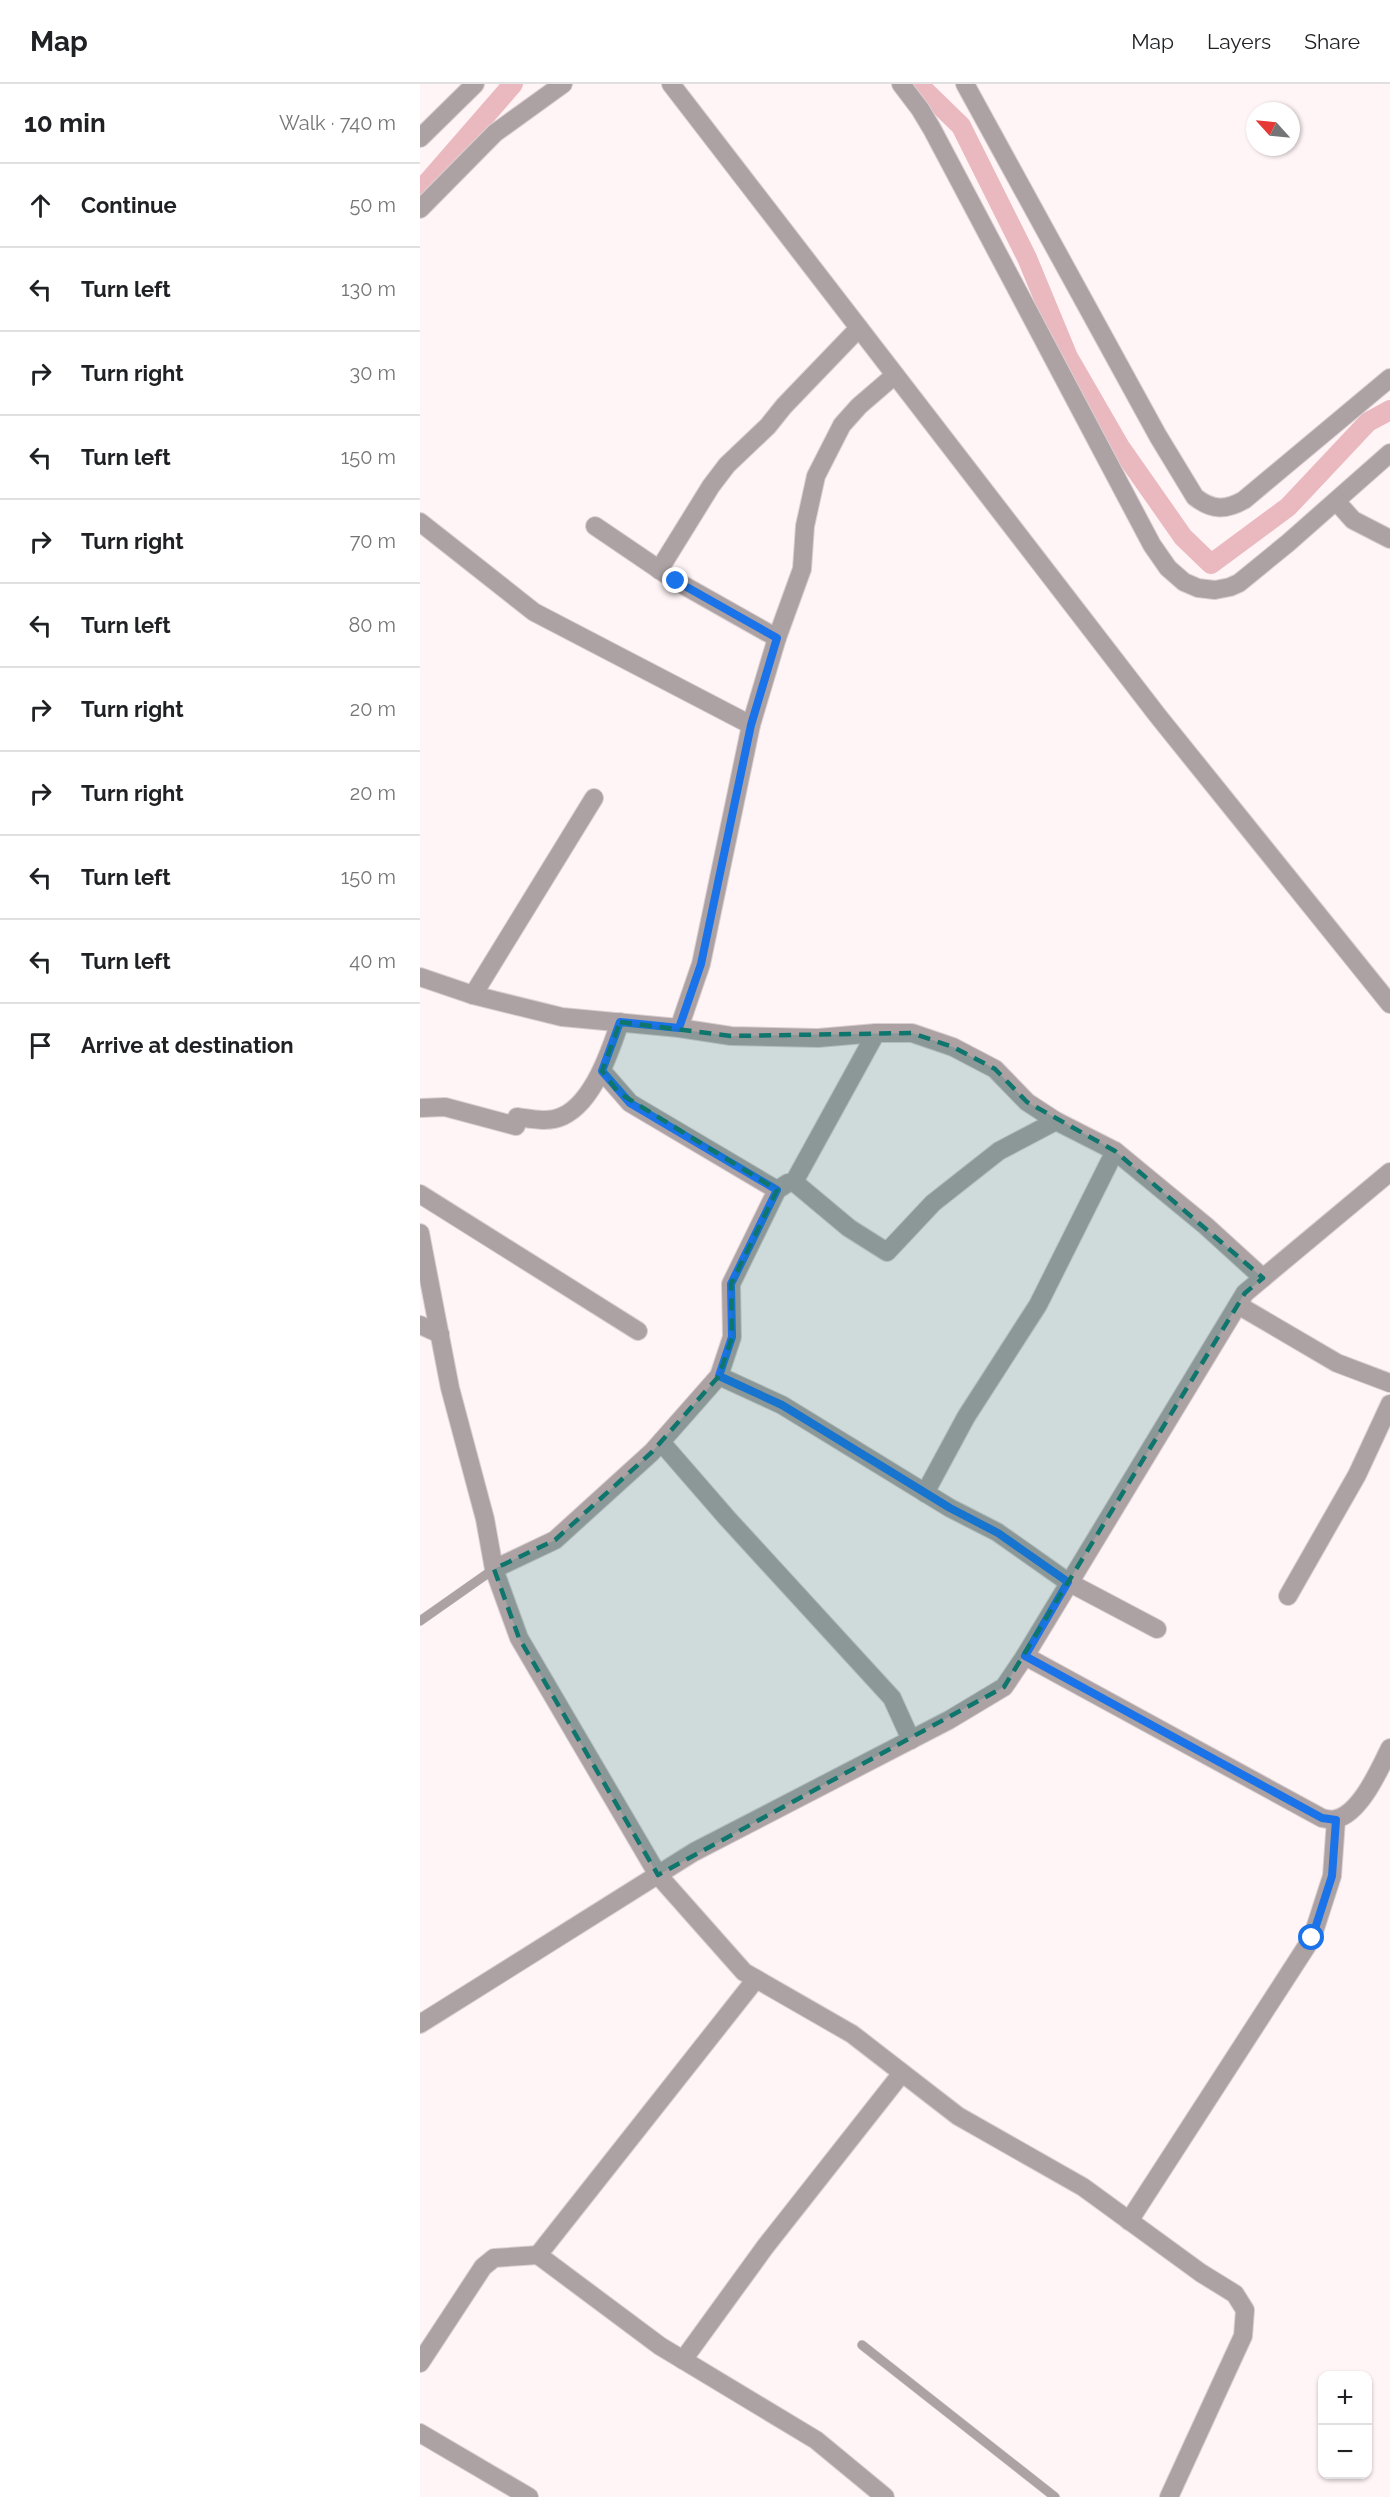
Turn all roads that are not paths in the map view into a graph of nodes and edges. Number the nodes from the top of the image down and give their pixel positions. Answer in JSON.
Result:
{"nodes":[{"id":1,"x":475,"y":84,"type":"edge"},
{"id":2,"x":563,"y":84,"type":"edge"},
{"id":3,"x":671,"y":84,"type":"edge"},
{"id":4,"x":901,"y":84,"type":"edge"},
{"id":5,"x":965,"y":84,"type":"edge"},
{"id":6,"x":420,"y":138,"type":"edge"},
{"id":7,"x":420,"y":209,"type":"edge"},
{"id":8,"x":859,"y":328,"type":"junction"},
{"id":9,"x":896,"y":375,"type":"junction"},
{"id":10,"x":1390,"y":378,"type":"edge"},
{"id":11,"x":1390,"y":453,"type":"edge"},
{"id":12,"x":1344,"y":511,"type":"junction"},
{"id":13,"x":420,"y":522,"type":"edge"},
{"id":14,"x":595,"y":526,"type":"dead end"},
{"id":15,"x":1390,"y":539,"type":"edge"},
{"id":16,"x":659,"y":570,"type":"junction"},
{"id":17,"x":777,"y":638,"type":"junction"},
{"id":18,"x":751,"y":725,"type":"junction"},
{"id":19,"x":594,"y":798,"type":"dead end"},
{"id":20,"x":420,"y":977,"type":"edge"},
{"id":21,"x":473,"y":995,"type":"junction"},
{"id":22,"x":1389,"y":1001,"type":"edge"},
{"id":23,"x":620,"y":1022,"type":"junction"},
{"id":24,"x":679,"y":1028,"type":"junction"},
{"id":25,"x":876,"y":1033,"type":"junction"},
{"id":26,"x":602,"y":1071,"type":"junction"},
{"id":27,"x":420,"y":1108,"type":"edge"},
{"id":28,"x":1056,"y":1121,"type":"junction"},
{"id":29,"x":1115,"y":1151,"type":"junction"},
{"id":30,"x":1390,"y":1172,"type":"edge"},
{"id":31,"x":794,"y":1182,"type":"junction"},
{"id":32,"x":777,"y":1190,"type":"junction"},
{"id":33,"x":420,"y":1194,"type":"edge"},
{"id":34,"x":420,"y":1233,"type":"edge"},
{"id":35,"x":1263,"y":1278,"type":"junction"},
{"id":36,"x":1238,"y":1305,"type":"junction"},
{"id":37,"x":420,"y":1325,"type":"edge"},
{"id":38,"x":638,"y":1331,"type":"dead end"},
{"id":39,"x":440,"y":1334,"type":"junction"},
{"id":40,"x":719,"y":1376,"type":"junction"},
{"id":41,"x":1390,"y":1383,"type":"edge"},
{"id":42,"x":1390,"y":1404,"type":"edge"},
{"id":43,"x":661,"y":1442,"type":"junction"},
{"id":44,"x":924,"y":1493,"type":"junction"},
{"id":45,"x":494,"y":1569,"type":"junction"},
{"id":46,"x":1068,"y":1582,"type":"junction"},
{"id":47,"x":1288,"y":1596,"type":"dead end"},
{"id":48,"x":420,"y":1621,"type":"edge"},
{"id":49,"x":1157,"y":1629,"type":"dead end"},
{"id":50,"x":1025,"y":1656,"type":"junction"},
{"id":51,"x":910,"y":1740,"type":"junction"},
{"id":52,"x":1390,"y":1748,"type":"edge"},
{"id":53,"x":1336,"y":1820,"type":"junction"},
{"id":54,"x":658,"y":1875,"type":"junction"},
{"id":55,"x":756,"y":1979,"type":"junction"},
{"id":56,"x":420,"y":2024,"type":"edge"},
{"id":57,"x":902,"y":2073,"type":"junction"},
{"id":58,"x":1129,"y":2221,"type":"junction"},
{"id":59,"x":538,"y":2255,"type":"junction"},
{"id":60,"x":862,"y":2345,"type":"dead end"},
{"id":61,"x":683,"y":2360,"type":"junction"},
{"id":62,"x":420,"y":2363,"type":"edge"},
{"id":63,"x":420,"y":2433,"type":"edge"},
{"id":64,"x":529,"y":2497,"type":"edge"},
{"id":65,"x":885,"y":2497,"type":"edge"},
{"id":66,"x":1056,"y":2497,"type":"edge"},
{"id":67,"x":1168,"y":2497,"type":"edge"}],
"edges":[{"from":1,"to":6,"type":"street"},
{"from":2,"to":7,"type":"street"},
{"from":3,"to":8,"type":"street"},
{"from":4,"to":12,"type":"street"},
{"from":5,"to":10,"type":"street"},
{"from":8,"to":9,"type":"street"},
{"from":8,"to":16,"type":"street"},
{"from":9,"to":17,"type":"street"},
{"from":9,"to":22,"type":"street"},
{"from":11,"to":12,"type":"street"},
{"from":12,"to":15,"type":"street"},
{"from":13,"to":18,"type":"street"},
{"from":14,"to":16,"type":"street"},
{"from":16,"to":17,"type":"street"},
{"from":17,"to":18,"type":"street"},
{"from":18,"to":24,"type":"street"},
{"from":19,"to":21,"type":"street"},
{"from":20,"to":21,"type":"street"},
{"from":21,"to":23,"type":"street"},
{"from":23,"to":24,"type":"street"},
{"from":23,"to":26,"type":"street"},
{"from":24,"to":25,"type":"street"},
{"from":25,"to":28,"type":"street"},
{"from":25,"to":31,"type":"street"},
{"from":26,"to":27,"type":"street"},
{"from":26,"to":32,"type":"street"},
{"from":28,"to":29,"type":"street"},
{"from":28,"to":31,"type":"street"},
{"from":29,"to":35,"type":"street"},
{"from":29,"to":44,"type":"street"},
{"from":30,"to":35,"type":"street"},
{"from":31,"to":32,"type":"street"},
{"from":32,"to":40,"type":"street"},
{"from":33,"to":38,"type":"street"},
{"from":34,"to":39,"type":"street"},
{"from":35,"to":36,"type":"street"},
{"from":36,"to":41,"type":"street"},
{"from":36,"to":46,"type":"street"},
{"from":37,"to":39,"type":"street"},
{"from":39,"to":45,"type":"street"},
{"from":40,"to":43,"type":"street"},
{"from":40,"to":44,"type":"street"},
{"from":42,"to":47,"type":"street"},
{"from":43,"to":45,"type":"street"},
{"from":43,"to":51,"type":"street"},
{"from":44,"to":46,"type":"street"},
{"from":45,"to":48,"type":"lane"},
{"from":45,"to":54,"type":"street"},
{"from":46,"to":49,"type":"street"},
{"from":46,"to":50,"type":"street"},
{"from":50,"to":51,"type":"street"},
{"from":50,"to":53,"type":"street"},
{"from":51,"to":54,"type":"street"},
{"from":52,"to":53,"type":"street"},
{"from":53,"to":58,"type":"street"},
{"from":54,"to":55,"type":"street"},
{"from":54,"to":56,"type":"street"},
{"from":55,"to":57,"type":"street"},
{"from":55,"to":59,"type":"street"},
{"from":57,"to":58,"type":"street"},
{"from":57,"to":61,"type":"street"},
{"from":58,"to":67,"type":"street"},
{"from":59,"to":61,"type":"street"},
{"from":59,"to":62,"type":"street"},
{"from":60,"to":66,"type":"lane"},
{"from":61,"to":65,"type":"street"},
{"from":63,"to":64,"type":"street"}]}
